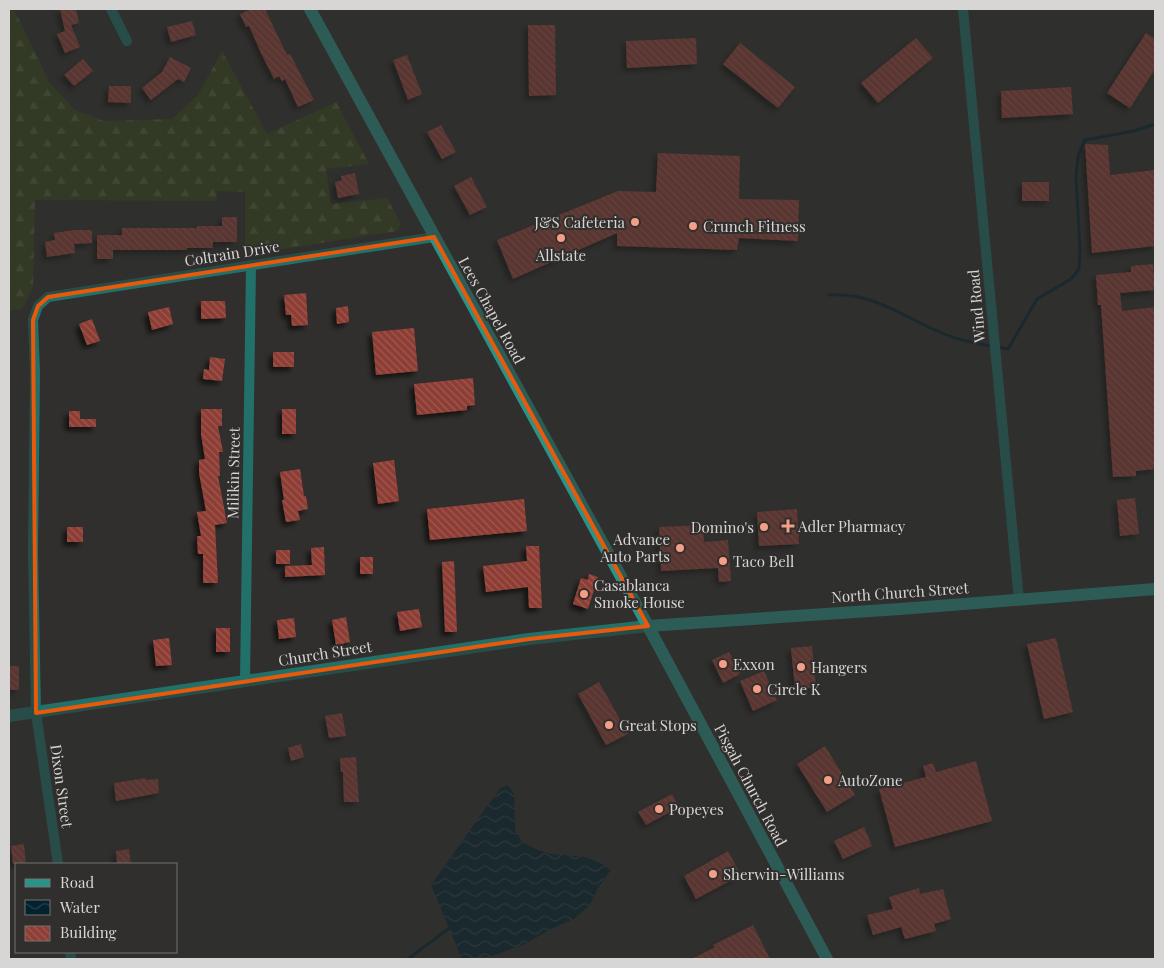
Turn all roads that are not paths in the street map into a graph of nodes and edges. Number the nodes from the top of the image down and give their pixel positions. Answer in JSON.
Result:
{"nodes":[{"id":1,"x":111,"y":9,"type":"edge"},
{"id":2,"x":310,"y":9,"type":"edge"},
{"id":3,"x":963,"y":9,"type":"edge"},
{"id":4,"x":127,"y":41,"type":"dead end"},
{"id":5,"x":434,"y":237,"type":"junction"},
{"id":6,"x":251,"y":265,"type":"junction"},
{"id":7,"x":38,"y":306,"type":"joint"},
{"id":8,"x":1155,"y":589,"type":"edge"},
{"id":9,"x":1019,"y":600,"type":"junction"},
{"id":10,"x":648,"y":626,"type":"junction"},
{"id":11,"x":245,"y":681,"type":"junction"},
{"id":12,"x":36,"y":713,"type":"junction"},
{"id":13,"x":9,"y":716,"type":"edge"},
{"id":14,"x":58,"y":863,"type":"edge"},
{"id":15,"x":827,"y":959,"type":"edge"}],
"edges":[{"from":1,"to":4,"type":"street"},
{"from":2,"to":5,"type":"main road","name":"Lees Chapel Road"},
{"from":3,"to":9,"type":"street","name":"Wind Road"},
{"from":5,"to":6,"type":"street","name":"Coltrain Drive"},
{"from":5,"to":10,"type":"main road","name":"Lees Chapel Road"},
{"from":6,"to":7,"type":"street","name":"Coltrain Drive"},
{"from":6,"to":11,"type":"street","name":"Milikin Street"},
{"from":7,"to":12,"type":"street","name":"Dixon Street"},
{"from":8,"to":9,"type":"main road","name":"North Church Street"},
{"from":9,"to":10,"type":"main road","name":"North Church Street"},
{"from":10,"to":11,"type":"street","name":"Church Street"},
{"from":10,"to":15,"type":"main road","name":"Pisgah Church Road"},
{"from":11,"to":12,"type":"street","name":"Church Street"},
{"from":12,"to":13,"type":"street","name":"Church Street"},
{"from":12,"to":14,"type":"street","name":"Dixon Street"}]}
